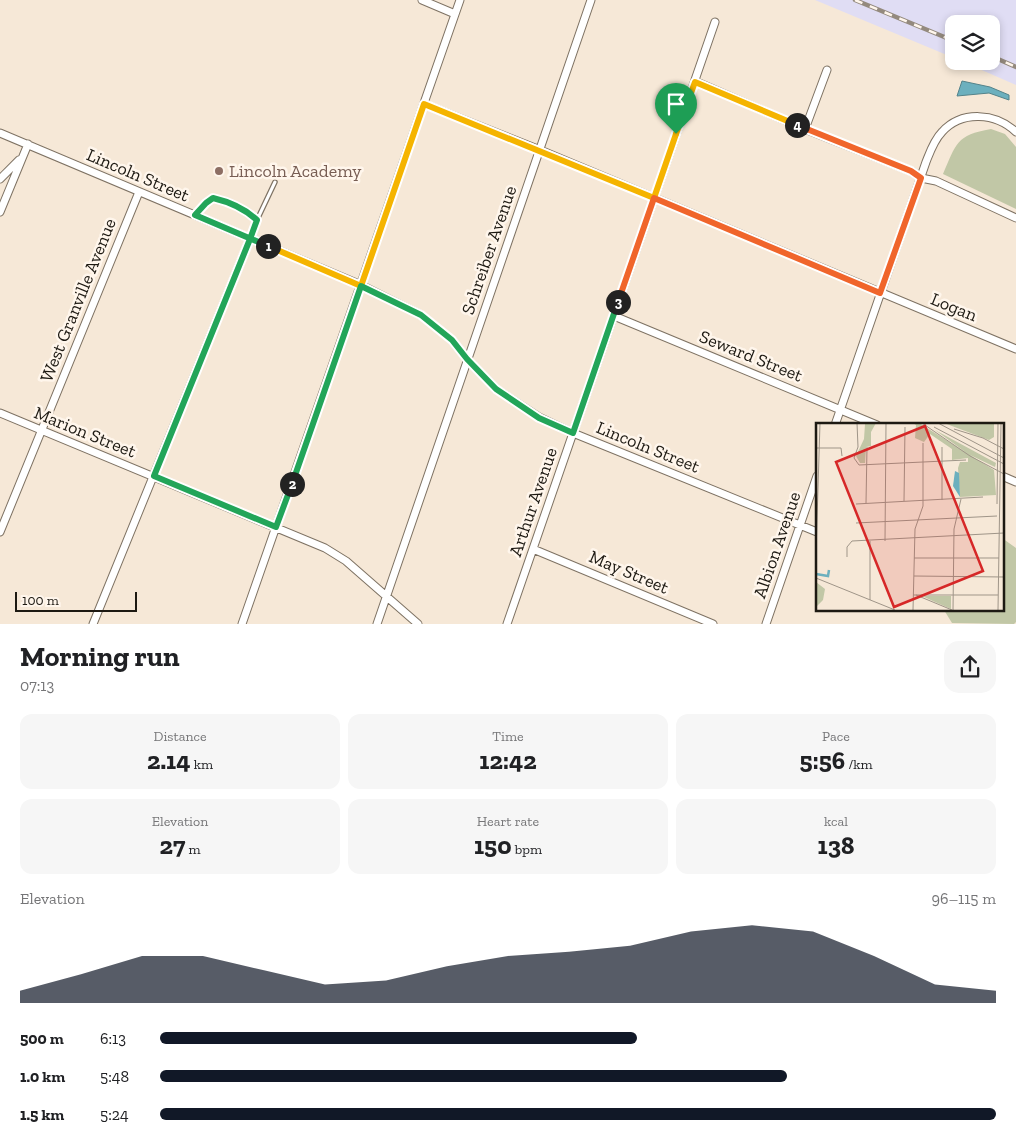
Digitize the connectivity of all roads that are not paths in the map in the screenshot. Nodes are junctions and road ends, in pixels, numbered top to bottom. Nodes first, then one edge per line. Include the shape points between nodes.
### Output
1 (422, 0) edge
2 (460, 0) edge
3 (592, 0) edge
4 (455, 14) junction
5 (716, 22) dead end
6 (827, 70) dead end
7 (695, 82) junction
8 (424, 104) junction
9 (805, 129) junction
10 (1016, 132) edge
11 (0, 133) edge
12 (28, 144) junction
13 (540, 150) junction
14 (23, 156) junction
15 (921, 178) junction
16 (0, 179) edge
17 (275, 182) dead end
18 (139, 192) junction
19 (654, 198) junction
20 (0, 212) edge
21 (195, 215) junction
22 (1016, 218) edge
23 (257, 220) junction
24 (250, 239) junction
25 (361, 286) junction
26 (880, 293) junction
27 (614, 316) junction
28 (1016, 349) edge
29 (467, 359) junction
30 (840, 410) junction
31 (0, 413) edge
32 (836, 423) edge
33 (872, 423) edge
34 (42, 430) junction
35 (573, 433) junction
36 (154, 476) junction
37 (1004, 477) edge
38 (816, 479) edge
39 (1016, 482) edge
40 (800, 525) junction
41 (276, 527) junction
42 (0, 532) edge
43 (816, 532) edge
44 (533, 548) junction
45 (386, 596) junction
46 (93, 624) edge
47 (242, 624) edge
48 (376, 624) edge
49 (418, 624) edge
50 (507, 624) edge
51 (713, 624) edge
52 (766, 624) edge

1 - 4 street
2 - 4 street
3 - 13 street, Schreiber Avenue
4 - 8 street
5 - 7 street, Arthur Avenue
6 - 9 street
7 - 9 street
7 - 19 street, Arthur Avenue
8 - 13 street, Logan
8 - 25 street
9 - 15 street via 911,171
10 - 15 street via 1008,124 993,118 973,116 949,125 937,138
11 - 12 street, Lincoln Street
12 - 14 street
12 - 18 street, Lincoln Street
13 - 19 street, Logan
13 - 29 street, Schreiber Avenue
14 - 16 street
14 - 20 street
15 - 22 street via 936,181
15 - 26 street
17 - 23 lane
18 - 21 street, Lincoln Street
18 - 34 street, West Granville Avenue
19 - 26 street, Logan
19 - 27 street, Arthur Avenue
21 - 23 lane via 213,198 228,201
21 - 24 street, Lincoln Street
23 - 24 lane
24 - 25 street, Lincoln Street
24 - 36 street
25 - 29 street, Lincoln Street via 421,315 452,340
25 - 41 street
26 - 28 street, Logan
26 - 30 street
27 - 30 street, Seward Street
27 - 35 street, Arthur Avenue
29 - 35 street, Lincoln Street via 496,389 539,418
29 - 45 street, Schreiber Avenue
30 - 32 street
30 - 33 street, Seward Street
31 - 34 street, Marion Street
34 - 36 street, Marion Street
34 - 42 street, West Granville Avenue
35 - 40 street, Lincoln Street
35 - 44 street, Arthur Avenue
36 - 41 street, Marion Street
36 - 46 street
37 - 39 street
38 - 40 street, Albion Avenue
40 - 43 street, Lincoln Street
40 - 52 street, Albion Avenue
41 - 45 street, Marion Street via 336,554
41 - 47 street
44 - 50 street, Arthur Avenue
44 - 51 street, May Street
45 - 48 street, Schreiber Avenue
45 - 49 street, Marion Street

